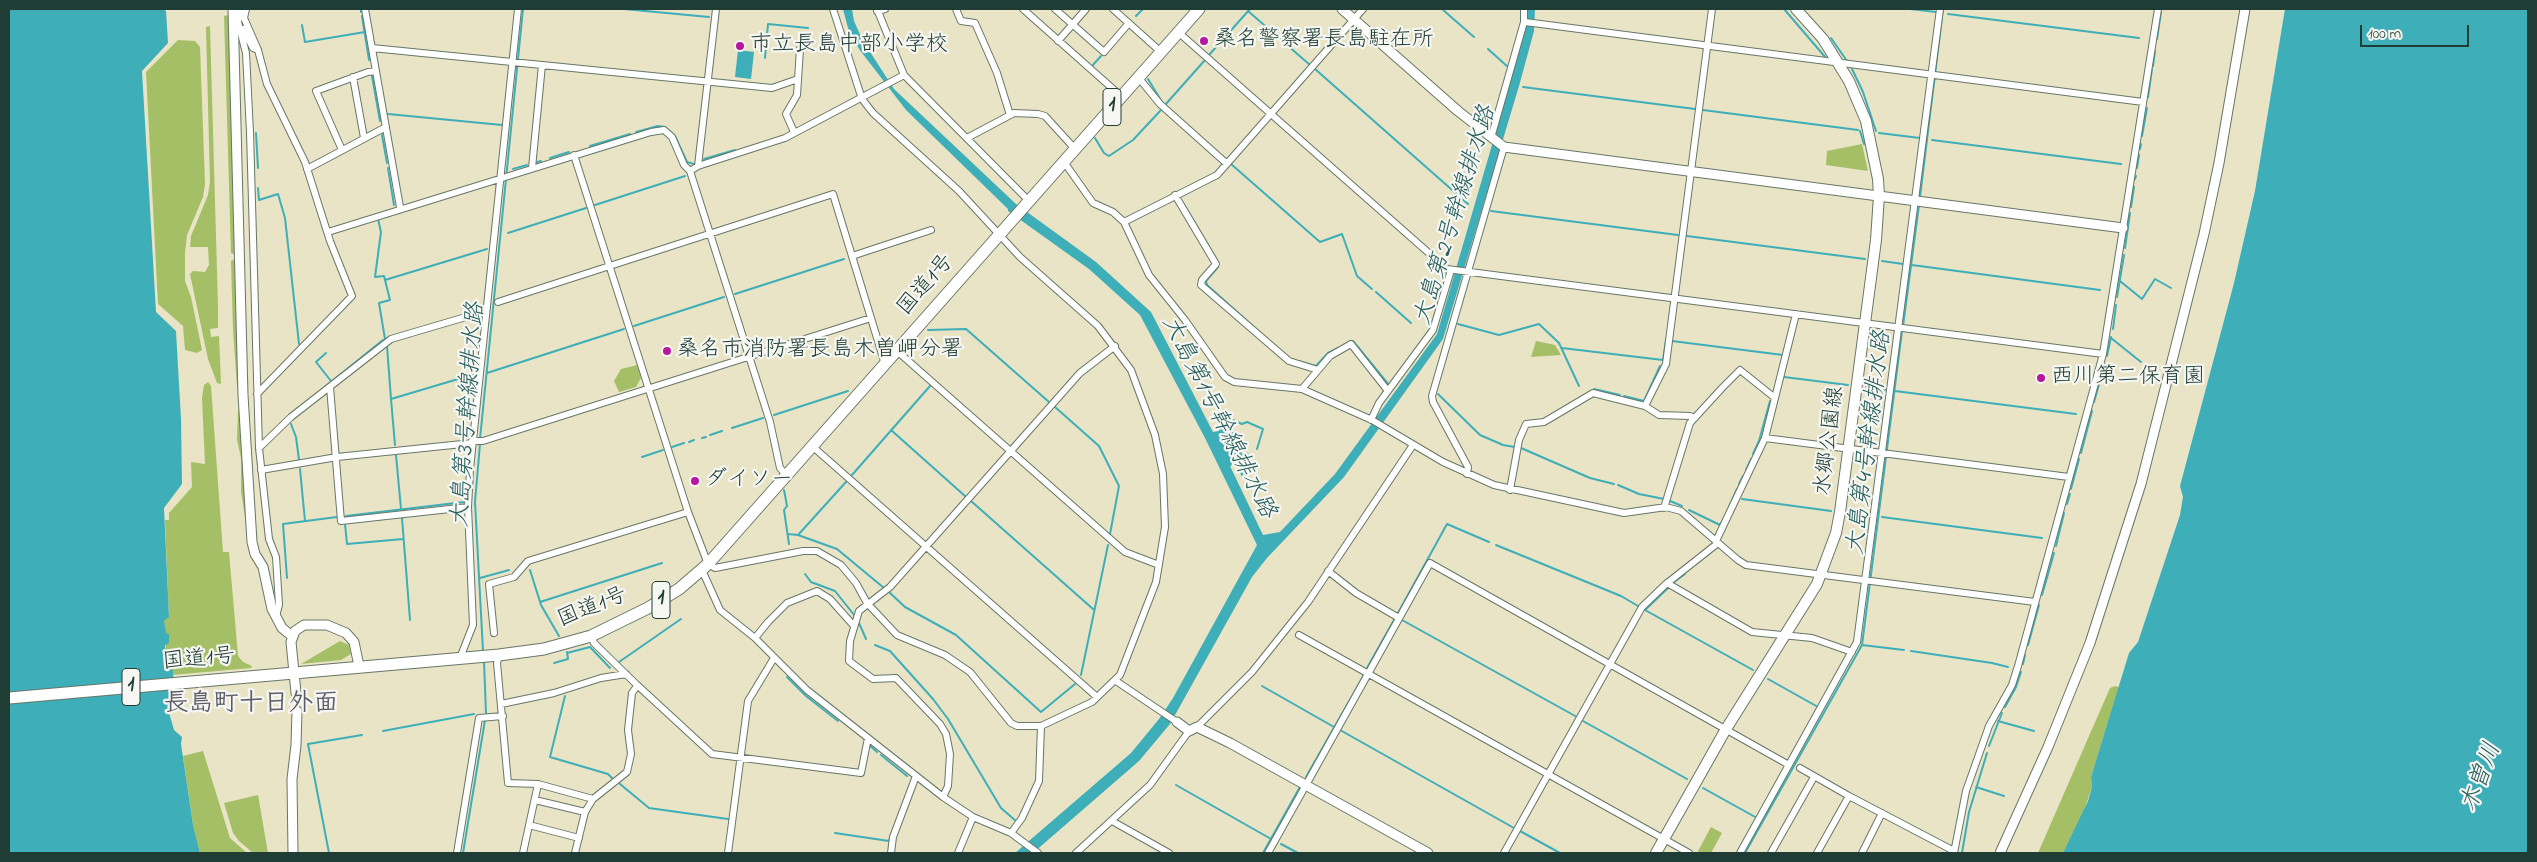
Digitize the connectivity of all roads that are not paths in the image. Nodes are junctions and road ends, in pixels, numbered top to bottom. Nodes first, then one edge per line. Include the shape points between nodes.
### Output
1 (233, 9) edge
2 (240, 9) edge
3 (246, 9) edge
4 (365, 9) edge
5 (518, 9) edge
6 (716, 9) edge
7 (832, 9) edge
8 (885, 9) edge
9 (956, 9) edge
10 (1023, 9) edge
11 (1055, 9) edge
12 (1086, 9) edge
13 (1113, 9) edge
14 (1199, 9) edge
15 (1342, 9) edge
16 (1363, 9) edge
17 (1524, 9) edge
18 (1712, 9) edge
19 (1796, 9) edge
20 (1940, 9) edge
21 (2158, 9) edge
22 (2245, 9) edge
23 (877, 10) edge
24 (1354, 19) junction
25 (236, 21) junction
26 (1524, 22) dead end
27 (1129, 23) junction
28 (1072, 25) junction
29 (1178, 32) junction
30 (1058, 41) junction
31 (1707, 46) junction
32 (372, 48) junction
33 (800, 49) dead end
34 (258, 50) junction
35 (1161, 52) junction
36 (516, 63) junction
37 (1839, 63) junction
38 (542, 65) junction
39 (376, 71) junction
40 (1934, 76) junction
41 (354, 77) junction
42 (901, 77) junction
43 (1138, 77) junction
44 (798, 80) junction
45 (708, 81) junction
46 (1121, 96) junction
47 (862, 99) junction
48 (2143, 102) junction
49 (1270, 114) junction
50 (1010, 115) junction
51 (386, 127) junction
52 (794, 132) junction
53 (364, 138) junction
54 (967, 138) junction
55 (1491, 138) junction
56 (1504, 147) junction
57 (1075, 149) junction
58 (342, 150) junction
59 (574, 156) junction
60 (1064, 162) junction
61 (1226, 163) junction
62 (698, 166) junction
63 (532, 168) junction
64 (307, 169) junction
65 (690, 171) junction
66 (1691, 172) junction
67 (501, 177) junction
68 (1175, 195) junction
69 (1879, 196) junction
70 (1919, 201) junction
71 (1026, 202) junction
72 (400, 207) junction
73 (1124, 222) junction
74 (2124, 228) junction
75 (931, 230) dead end
76 (328, 232) junction
77 (709, 234) junction
78 (998, 235) junction
79 (852, 256) junction
80 (609, 268) junction
81 (1452, 270) junction
82 (1467, 272) junction
83 (1675, 299) junction
84 (498, 302) dead end
85 (486, 310) junction
86 (1796, 314) junction
87 (871, 318) junction
88 (1865, 323) junction
89 (1901, 328) junction
90 (1115, 346) junction
91 (897, 351) junction
92 (2103, 354) junction
93 (750, 357) junction
94 (885, 364) junction
95 (1318, 370) junction
96 (330, 387) junction
97 (648, 387) junction
98 (1302, 389) junction
99 (1388, 391) junction
100 (257, 394) junction
101 (1775, 398) junction
102 (1646, 406) junction
103 (1694, 418) junction
104 (1372, 420) junction
105 (1764, 438) junction
106 (476, 441) junction
107 (1413, 445) junction
108 (812, 446) junction
109 (259, 448) junction
110 (1849, 449) junction
111 (1010, 452) junction
112 (1885, 453) junction
113 (337, 457) junction
114 (261, 470) junction
115 (1467, 474) junction
116 (786, 475) junction
117 (2070, 478) junction
118 (1510, 490) junction
119 (468, 507) junction
120 (1664, 508) junction
121 (688, 512) junction
122 (1717, 542) junction
123 (926, 547) junction
124 (1159, 566) junction
125 (705, 567) junction
126 (1328, 571) junction
127 (1821, 575) junction
128 (1866, 580) junction
129 (1667, 583) junction
130 (2035, 602) junction
131 (867, 603) junction
132 (276, 616) junction
133 (1399, 618) junction
134 (854, 626) junction
135 (494, 633) dead end
136 (1299, 635) dead end
137 (1785, 635) junction
138 (292, 636) junction
139 (591, 636) junction
140 (755, 638) junction
141 (1852, 652) junction
142 (497, 655) junction
143 (464, 658) junction
144 (774, 658) junction
145 (1611, 663) junction
146 (359, 666) junction
147 (293, 672) junction
148 (626, 674) junction
149 (1368, 674) junction
150 (1116, 681) junction
151 (638, 686) junction
152 (296, 693) tunnel mouth
153 (1097, 697) junction
154 (9, 698) edge
155 (501, 704) junction
156 (297, 711) tunnel mouth
157 (503, 716) junction
158 (1177, 722) joint
159 (1041, 726) junction
160 (1193, 729) junction
161 (1726, 729) junction
162 (868, 738) junction
163 (740, 759) junction
164 (1789, 764) junction
165 (1800, 768) dead end
166 (1548, 774) junction
167 (916, 776) junction
168 (1814, 777) junction
169 (538, 784) junction
170 (1306, 785) junction
171 (1849, 796) junction
172 (943, 797) junction
173 (593, 799) junction
174 (535, 800) junction
175 (585, 812) junction
176 (1882, 813) junction
177 (974, 817) junction
178 (1112, 821) junction
179 (529, 825) junction
180 (1011, 833) junction
181 (579, 838) junction
182 (1664, 839) junction
183 (1954, 852) edge
184 (293, 853) edge
185 (457, 853) edge
186 (523, 853) edge
187 (575, 853) edge
188 (728, 853) edge
189 (891, 853) edge
190 (958, 853) edge
191 (1038, 853) edge
192 (1076, 853) edge
193 (1169, 853) edge
194 (1268, 853) edge
195 (1428, 853) edge
196 (1504, 853) edge
197 (1656, 853) edge
198 (1689, 853) edge
199 (1740, 853) edge
200 (1771, 853) edge
201 (1817, 853) edge
202 (1862, 853) edge
203 (2000, 853) edge

1 - 25 street
2 - 25 street
3 - 34 street via 244,18
4 - 32 street
5 - 36 street
6 - 45 street
7 - 47 street
8 - 23 street
9 - 50 street via 961,22 975,23 997,73
10 - 30 street
11 - 28 street
12 - 28 street
13 - 27 street
14 - 29 highway, 国道1号 / 1
15 - 24 street
16 - 24 street
17 - 55 street via 1524,22
18 - 31 street
19 - 37 main road, 水郷公園線
20 - 40 street
21 - 48 street
22 - 203 street via 2204,234 2141,484 2084,659
23 - 42 street
24 - 49 street
24 - 55 street
25 - 34 street via 252,48
25 - 100 street via 246,53
25 - 132 street via 243,395 248,487 254,550 263,567 266,589
26 - 31 street
27 - 28 street via 1104,52
27 - 35 street
28 - 30 street
29 - 35 highway, 国道1号 / 1
29 - 49 street
30 - 46 street
31 - 37 street
31 - 66 street
32 - 36 street
32 - 39 street
33 - 44 street
34 - 64 street via 271,95
35 - 43 highway, 国道1号 / 1
36 - 38 street
36 - 67 street
37 - 40 street
37 - 69 main road, 水郷公園線 via 1866,121
38 - 45 street
38 - 63 street
39 - 41 street
39 - 51 street
40 - 48 street
40 - 70 street
41 - 53 street
41 - 58 street via 316,92
42 - 47 street
42 - 54 street
43 - 46 highway, 国道1号 / 1
43 - 61 street via 1160,104
44 - 45 street via 772,88
44 - 52 street via 797,95 786,114
45 - 62 street
46 - 57 highway, 国道1号 / 1
47 - 52 street
47 - 78 street via 887,127 970,203
48 - 74 street
49 - 61 street
49 - 81 street
50 - 54 street
50 - 57 street via 1045,116
51 - 53 street
51 - 72 street
52 - 62 street via 786,138
53 - 58 street
54 - 71 street
55 - 56 street
56 - 66 street
56 - 82 street
57 - 60 highway, 国道1号 / 1
58 - 64 street
59 - 63 street
59 - 65 street via 660,130 672,137
59 - 80 street
60 - 71 highway, 国道1号 / 1
60 - 73 street via 1093,203 1113,212
61 - 68 street via 1217,175
62 - 65 street
63 - 67 street
64 - 76 street
65 - 77 street
66 - 69 street
66 - 83 street
67 - 72 street
67 - 85 street
68 - 73 street
68 - 95 street via 1216,264 1202,280 1202,285 1289,361
69 - 70 street
69 - 88 main road, 水郷公園線
70 - 74 street
70 - 89 street
71 - 78 highway, 国道1号 / 1
72 - 76 street
73 - 98 street via 1149,275 1186,320 1225,377 1238,383
74 - 92 street
75 - 79 street
76 - 100 street via 352,296
77 - 79 street via 833,194
77 - 80 street
77 - 93 street
78 - 90 street via 1098,326
78 - 91 highway, 国道1号 / 1
79 - 87 street
80 - 84 street
80 - 97 street
81 - 82 street
81 - 99 street via 1433,330
82 - 83 street
82 - 115 street via 1432,400 1468,467
83 - 86 street
83 - 102 street via 1666,364
85 - 96 street via 391,339
85 - 106 street
86 - 88 street
86 - 101 street
87 - 93 street
87 - 94 street
88 - 89 street
88 - 110 main road, 水郷公園線
89 - 92 street
89 - 112 street
90 - 111 street via 1080,373
90 - 124 street via 1131,370 1155,435 1163,474 1165,527
91 - 94 highway, 国道1号 / 1
91 - 111 street
92 - 117 street
93 - 97 street
93 - 116 street via 780,468
94 - 108 highway, 国道1号 / 1
95 - 98 street
95 - 99 street via 1330,356 1351,344
96 - 109 street via 291,417
96 - 113 street
97 - 106 street
97 - 121 street
98 - 104 street
99 - 104 street
100 - 109 street
101 - 103 street via 1740,370
101 - 105 street
102 - 103 street via 1660,415
102 - 118 street via 1593,393 1544,422 1526,424 1519,440
103 - 120 street
104 - 107 street
105 - 110 street
105 - 122 street
106 - 113 street
106 - 119 street
107 - 115 street
107 - 126 street
108 - 116 highway, 国道1号 / 1
108 - 123 street
109 - 114 street
110 - 112 street
110 - 127 main road, 水郷公園線 via 1839,519
111 - 123 street
111 - 124 street via 1124,552
112 - 117 street
112 - 128 street
113 - 114 street
113 - 119 street via 341,521
114 - 132 street via 269,539 276,557 279,605
115 - 118 street
116 - 125 highway, 国道1号 / 1
117 - 130 street
118 - 120 street via 1624,514
119 - 143 street via 474,618
120 - 122 street via 1681,511
121 - 125 street
121 - 135 street via 528,561 514,577 489,584
122 - 127 street via 1746,565
122 - 129 street
123 - 131 street via 890,587
123 - 153 street
124 - 150 street via 1136,638
125 - 131 street via 817,551 841,565
125 - 139 highway, 国道1号 / 1 via 679,589 648,608
125 - 140 street via 720,610
126 - 133 street via 1356,593
126 - 160 street via 1308,602 1252,672
127 - 128 street
127 - 137 main road, 水郷公園線
128 - 130 street
128 - 141 street via 1858,642
129 - 137 street via 1752,632
129 - 145 street via 1642,607
130 - 183 street via 2012,685 1989,726 1966,791
131 - 134 street via 859,611
131 - 159 street via 897,635 963,666 1011,723
132 - 138 street via 282,628
133 - 145 street via 1430,562
133 - 149 street
134 - 140 street via 830,599 817,591 787,603
134 - 172 street via 848,650 849,661 873,679 896,678 933,714 946,734 950,754 948,786
136 - 149 street
137 - 141 street via 1812,638
137 - 161 main road, 水郷公園線
138 - 146 street via 299,628 310,624 340,630 354,642
138 - 147 street
139 - 142 highway, 国道1号 / 1 via 544,649
139 - 148 street via 594,643
140 - 144 street
141 - 164 street
142 - 143 highway, 国道1号 / 1
142 - 155 street
143 - 146 highway, 国道1号 / 1
144 - 162 street via 807,690
144 - 163 street via 748,701
145 - 161 street
145 - 166 street
146 - 147 highway, 国道1号 / 1
147 - 152 street
147 - 154 highway, 国道1号 / 1
148 - 151 street
148 - 155 street
149 - 166 street
149 - 170 street
150 - 153 street
150 - 158 street
151 - 163 street via 707,751 716,756
151 - 173 street via 632,693 628,730 632,754 627,772
153 - 159 street
155 - 157 street
156 - 184 street via 292,787
157 - 169 street via 508,783
157 - 185 street via 479,718
158 - 160 street
159 - 180 street via 1039,781 1022,818
160 - 170 street via 1230,742
160 - 178 street via 1150,785
161 - 164 street
161 - 182 main road, 水郷公園線
162 - 163 street via 861,773
162 - 167 street
163 - 188 street
164 - 199 street
165 - 168 street
166 - 182 street
166 - 196 street
167 - 172 street
167 - 189 street via 893,837
168 - 171 street
168 - 200 street
169 - 173 street
169 - 174 street
170 - 194 street
170 - 195 street
171 - 176 street
171 - 201 street
172 - 177 street
173 - 175 street
174 - 175 street
174 - 179 street
175 - 181 street
176 - 183 street
176 - 202 street
177 - 180 street
177 - 190 street
178 - 192 street
178 - 193 street
179 - 181 street
179 - 186 street
180 - 191 street
181 - 187 street
182 - 197 main road, 水郷公園線
182 - 198 street

